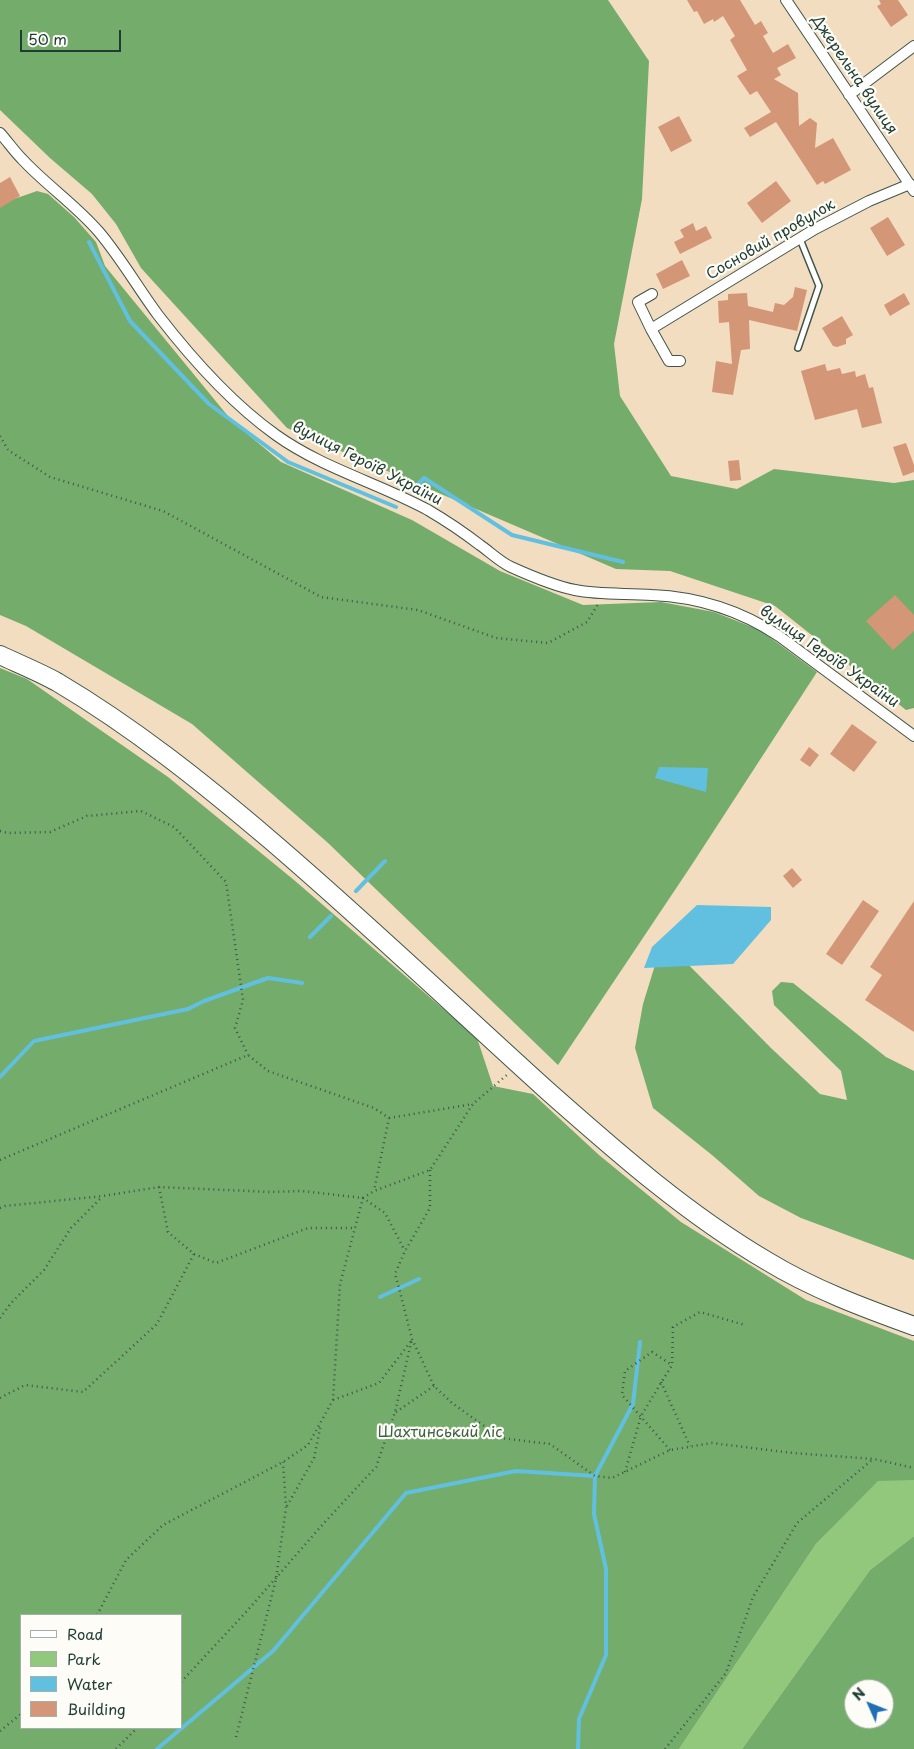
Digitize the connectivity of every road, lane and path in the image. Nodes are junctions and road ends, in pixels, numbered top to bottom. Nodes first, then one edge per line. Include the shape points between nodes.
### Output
1 (786, 0) edge
2 (914, 46) edge
3 (850, 95) junction
4 (0, 133) edge
5 (912, 188) edge
6 (800, 239) junction
7 (652, 294) dead end
8 (651, 329) junction
9 (798, 348) dead end
10 (680, 361) dead end
11 (0, 436) edge
12 (604, 594) junction
13 (0, 655) edge
14 (914, 736) edge
15 (0, 831) edge
16 (248, 1055) junction
17 (518, 1064) junction
18 (473, 1104) junction
19 (389, 1118) junction
20 (0, 1160) edge
21 (430, 1170) junction
22 (159, 1187) junction
23 (374, 1191) junction
24 (103, 1196) junction
25 (363, 1198) junction
26 (0, 1208) edge
27 (356, 1228) junction
28 (405, 1251) junction
29 (194, 1254) junction
30 (0, 1318) edge
31 (745, 1325) dead end
32 (914, 1326) edge
33 (412, 1339) junction
34 (672, 1365) junction
35 (661, 1382) junction
36 (434, 1386) junction
37 (0, 1398) edge
38 (333, 1400) junction
39 (395, 1412) junction
40 (641, 1416) junction
41 (322, 1420) junction
42 (690, 1446) junction
43 (670, 1450) junction
44 (874, 1459) junction
45 (283, 1462) junction
46 (914, 1468) edge
47 (625, 1472) junction
48 (286, 1507) junction
49 (276, 1579) junction
50 (98, 1614) edge
51 (182, 1681) edge
52 (20, 1715) edge
53 (136, 1729) edge
54 (0, 1731) edge
55 (236, 1737) dead end
56 (116, 1749) edge
57 (665, 1749) edge

1 - 3 street, Джерельна вулиця
2 - 3 street
3 - 5 street, Джерельна вулиця
4 - 12 street, вулиця Героїв України via 22,159 98,232 158,314 217,384 276,435 308,455 430,511 508,566 573,589
5 - 6 street, Сосновий провулок via 869,201
6 - 8 street, Сосновий провулок
6 - 9 lane via 819,286
7 - 8 street via 638,302
8 - 10 street via 669,361
11 - 12 path via 8,450 50,477 163,510 321,597 418,610 496,638 548,643 588,622
12 - 14 street, вулиця Героїв України via 689,598 738,613 778,636
13 - 17 highway via 54,681 192,774 329,890
15 - 16 path via 50,832 87,816 141,811 174,827 226,882 243,1000 235,1028
16 - 19 path via 268,1071 374,1108
16 - 20 path
17 - 18 path
17 - 32 highway via 626,1160 692,1213 738,1244 833,1294
18 - 19 path
18 - 21 path
19 - 23 path
21 - 23 path
21 - 28 path via 430,1208
22 - 24 path
22 - 25 path via 302,1191
22 - 29 path via 168,1232
23 - 25 path
24 - 26 path
24 - 30 path via 71,1228 44,1270
25 - 27 path
25 - 28 path via 385,1213
27 - 29 path via 308,1228 216,1263
27 - 38 path via 340,1284
28 - 33 path via 395,1274
29 - 37 path via 157,1324 83,1392 26,1385
31 - 34 path via 700,1312 673,1327
33 - 36 path
33 - 38 path via 379,1383
33 - 39 path
34 - 35 path
34 - 40 path via 652,1352 625,1371 622,1395
35 - 40 path
35 - 42 path
36 - 39 path
36 - 47 path via 501,1438 550,1444 595,1476 612,1478
38 - 41 path
39 - 49 path via 376,1467
40 - 43 path
40 - 47 path
41 - 45 path via 308,1445
41 - 48 path via 314,1458
42 - 43 path
42 - 44 path via 712,1444
43 - 47 path
44 - 46 path
44 - 57 path via 796,1523 752,1597 726,1673
45 - 48 path
45 - 50 path via 163,1525 126,1560
48 - 49 path
49 - 51 path
49 - 55 path
52 - 54 path
53 - 56 path

